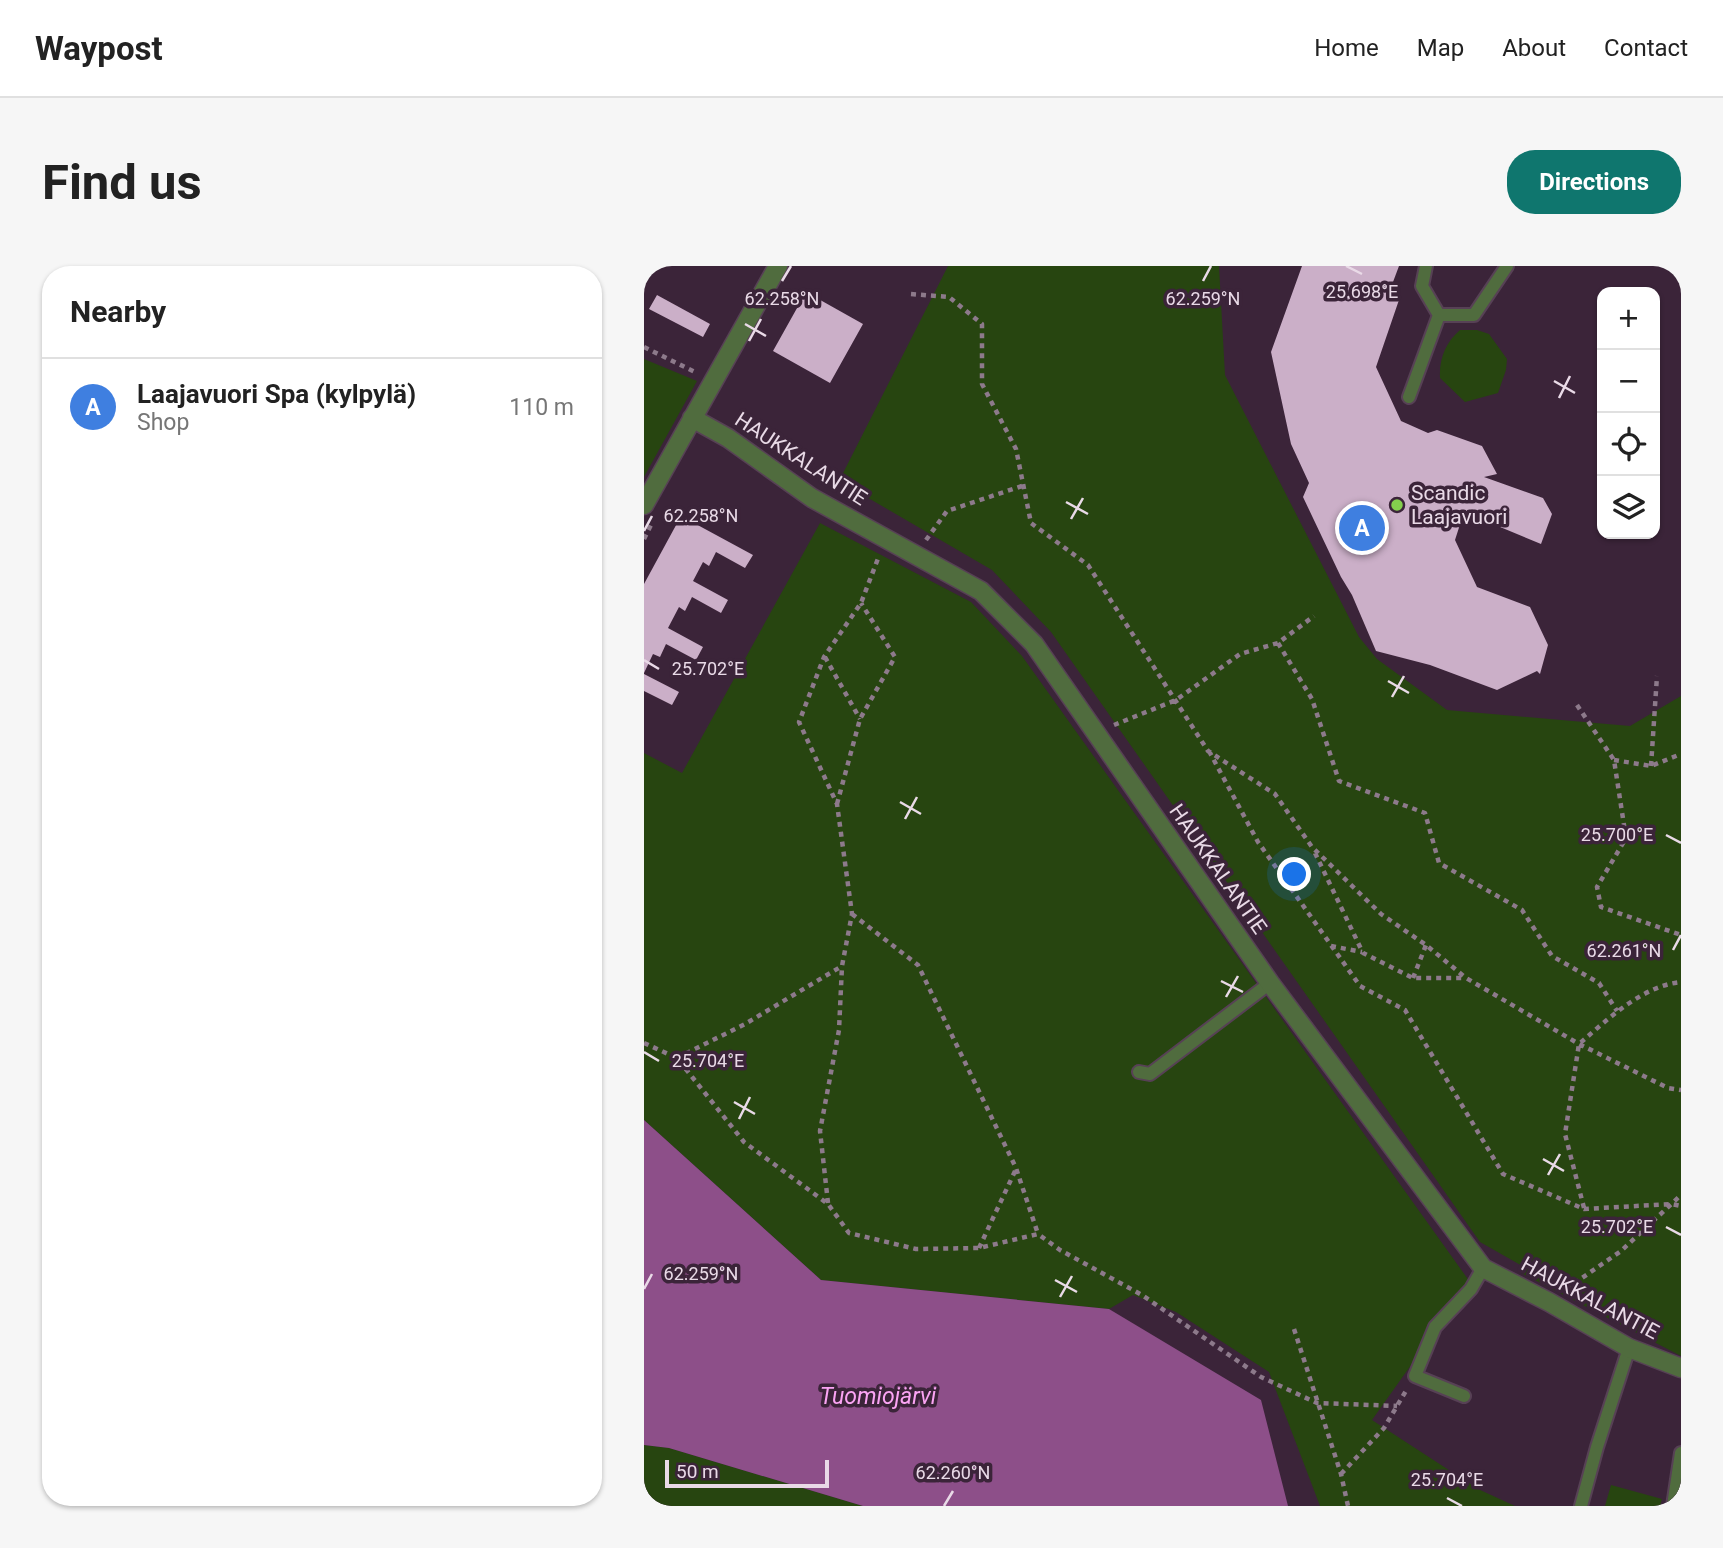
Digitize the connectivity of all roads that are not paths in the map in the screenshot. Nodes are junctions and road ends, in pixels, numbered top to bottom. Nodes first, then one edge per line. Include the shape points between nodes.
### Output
1 (778, 266) edge
2 (1426, 266) edge
3 (1507, 266) edge
4 (1439, 315) junction
5 (1409, 397) dead end
6 (692, 418) junction
7 (644, 505) edge
8 (1270, 984) junction
9 (1139, 1072) dead end
10 (1483, 1268) junction
11 (1629, 1348) junction
12 (1681, 1368) edge
13 (1464, 1396) dead end
14 (1681, 1453) edge
15 (1581, 1506) edge
16 (1673, 1506) edge

1 - 6 street
2 - 4 lane via 1422,286
3 - 4 lane via 1474,315
4 - 5 lane
6 - 7 street
6 - 8 street, HAUKKALANTIE via 812,498 981,591 1034,644
8 - 9 lane via 1150,1074
8 - 10 street, HAUKKALANTIE
10 - 11 street, HAUKKALANTIE
10 - 13 lane via 1471,1289 1435,1327 1415,1376
11 - 12 street, HAUKKALANTIE
11 - 15 lane
14 - 16 lane

